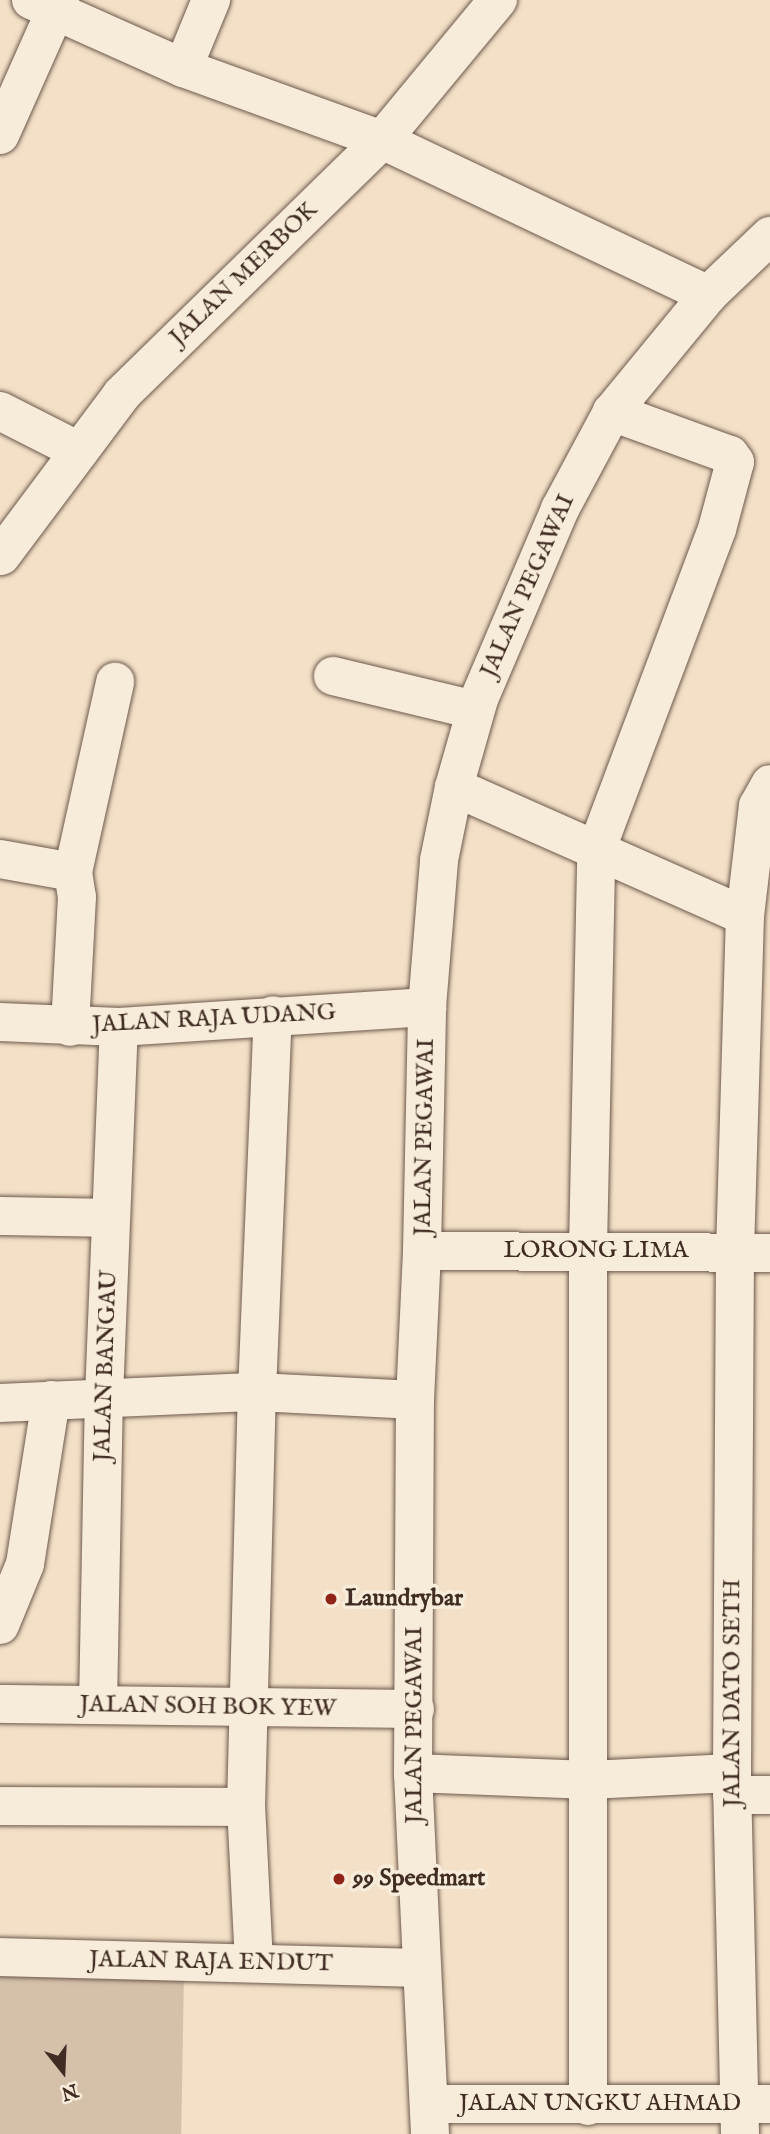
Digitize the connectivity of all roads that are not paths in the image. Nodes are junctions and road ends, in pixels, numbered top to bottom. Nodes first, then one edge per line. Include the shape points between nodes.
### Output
1 (211, 0) edge
2 (498, 0) edge
3 (49, 4) edge
4 (183, 68) junction
5 (0, 135) edge
6 (382, 140) junction
7 (770, 236) edge
8 (708, 295) junction
9 (0, 411) edge
10 (612, 412) junction
11 (79, 451) junction
12 (1, 556) edge
13 (333, 676) dead end
14 (115, 682) dead end
15 (475, 710) junction
16 (770, 784) edge
17 (454, 787) junction
18 (596, 851) junction
19 (0, 859) edge
20 (760, 867) edge
21 (73, 872) junction
22 (745, 916) junction
23 (427, 1007) junction
24 (273, 1015) junction
25 (0, 1022) edge
26 (70, 1027) junction
27 (119, 1027) junction
28 (0, 1216) edge
29 (111, 1218) junction
30 (588, 1249) junction
31 (422, 1251) junction
32 (752, 1252) edge
33 (257, 1392) junction
34 (104, 1397) junction
35 (51, 1400) junction
36 (415, 1400) junction
37 (0, 1403) edge
38 (0, 1625) edge
39 (0, 1704) edge
40 (98, 1705) junction
41 (248, 1708) junction
42 (415, 1709) junction
43 (413, 1773) junction
44 (589, 1780) junction
45 (732, 1784) junction
46 (770, 1794) edge
47 (0, 1806) edge
48 (246, 1807) junction
49 (0, 1957) edge
50 (254, 1963) junction
51 (421, 1968) junction
52 (588, 2106) junction
53 (750, 2114) edge
54 (430, 2119) edge

1 - 4 street
2 - 6 street, JALAN MERBOK
3 - 4 street
3 - 5 street
4 - 6 street
6 - 8 street
6 - 11 street, JALAN MERBOK via 122,394
7 - 8 street, JALAN PEGAWAI
8 - 10 street, JALAN PEGAWAI
9 - 11 street
10 - 15 street, JALAN PEGAWAI via 560,509
10 - 18 street via 730,456 735,462 717,529
11 - 12 street, JALAN MERBOK
13 - 15 street
14 - 21 street
15 - 17 street, JALAN PEGAWAI
16 - 20 street, JALAN DATO SETH via 758,806
17 - 18 street
17 - 23 street, JALAN PEGAWAI via 439,860
18 - 22 street
18 - 30 street
19 - 21 street
20 - 22 street, JALAN DATO SETH
21 - 26 street via 77,897
22 - 32 street, JALAN DATO SETH
23 - 24 street, JALAN RAJA UDANG
23 - 31 street, JALAN PEGAWAI
24 - 27 street, JALAN RAJA UDANG
24 - 33 street
25 - 26 street, JALAN RAJA UDANG
26 - 27 street, JALAN RAJA UDANG
27 - 29 street, JALAN BANGAU
28 - 29 street
29 - 34 street, JALAN BANGAU
30 - 31 street, LORONG LIMA
30 - 32 street, LORONG LIMA
30 - 44 street
31 - 36 street, JALAN PEGAWAI
32 - 45 street, JALAN DATO SETH
33 - 34 street
33 - 36 street
33 - 41 street
34 - 35 street
34 - 40 street, JALAN BANGAU
35 - 37 street
35 - 38 street via 25,1564
36 - 42 street, JALAN PEGAWAI
39 - 40 street, JALAN SOH BOK YEW
40 - 41 street, JALAN SOH BOK YEW
41 - 42 street, JALAN SOH BOK YEW
41 - 48 street
42 - 43 street, JALAN PEGAWAI
43 - 44 street
43 - 51 street, JALAN PEGAWAI
44 - 45 street
44 - 52 street
45 - 46 street
45 - 53 street, JALAN DATO SETH
47 - 48 street
48 - 50 street
49 - 50 street, JALAN RAJA ENDUT
50 - 51 street, JALAN RAJA ENDUT
51 - 54 street, JALAN PEGAWAI
52 - 53 street, JALAN UNGKU AHMAD
52 - 54 street, JALAN UNGKU AHMAD

